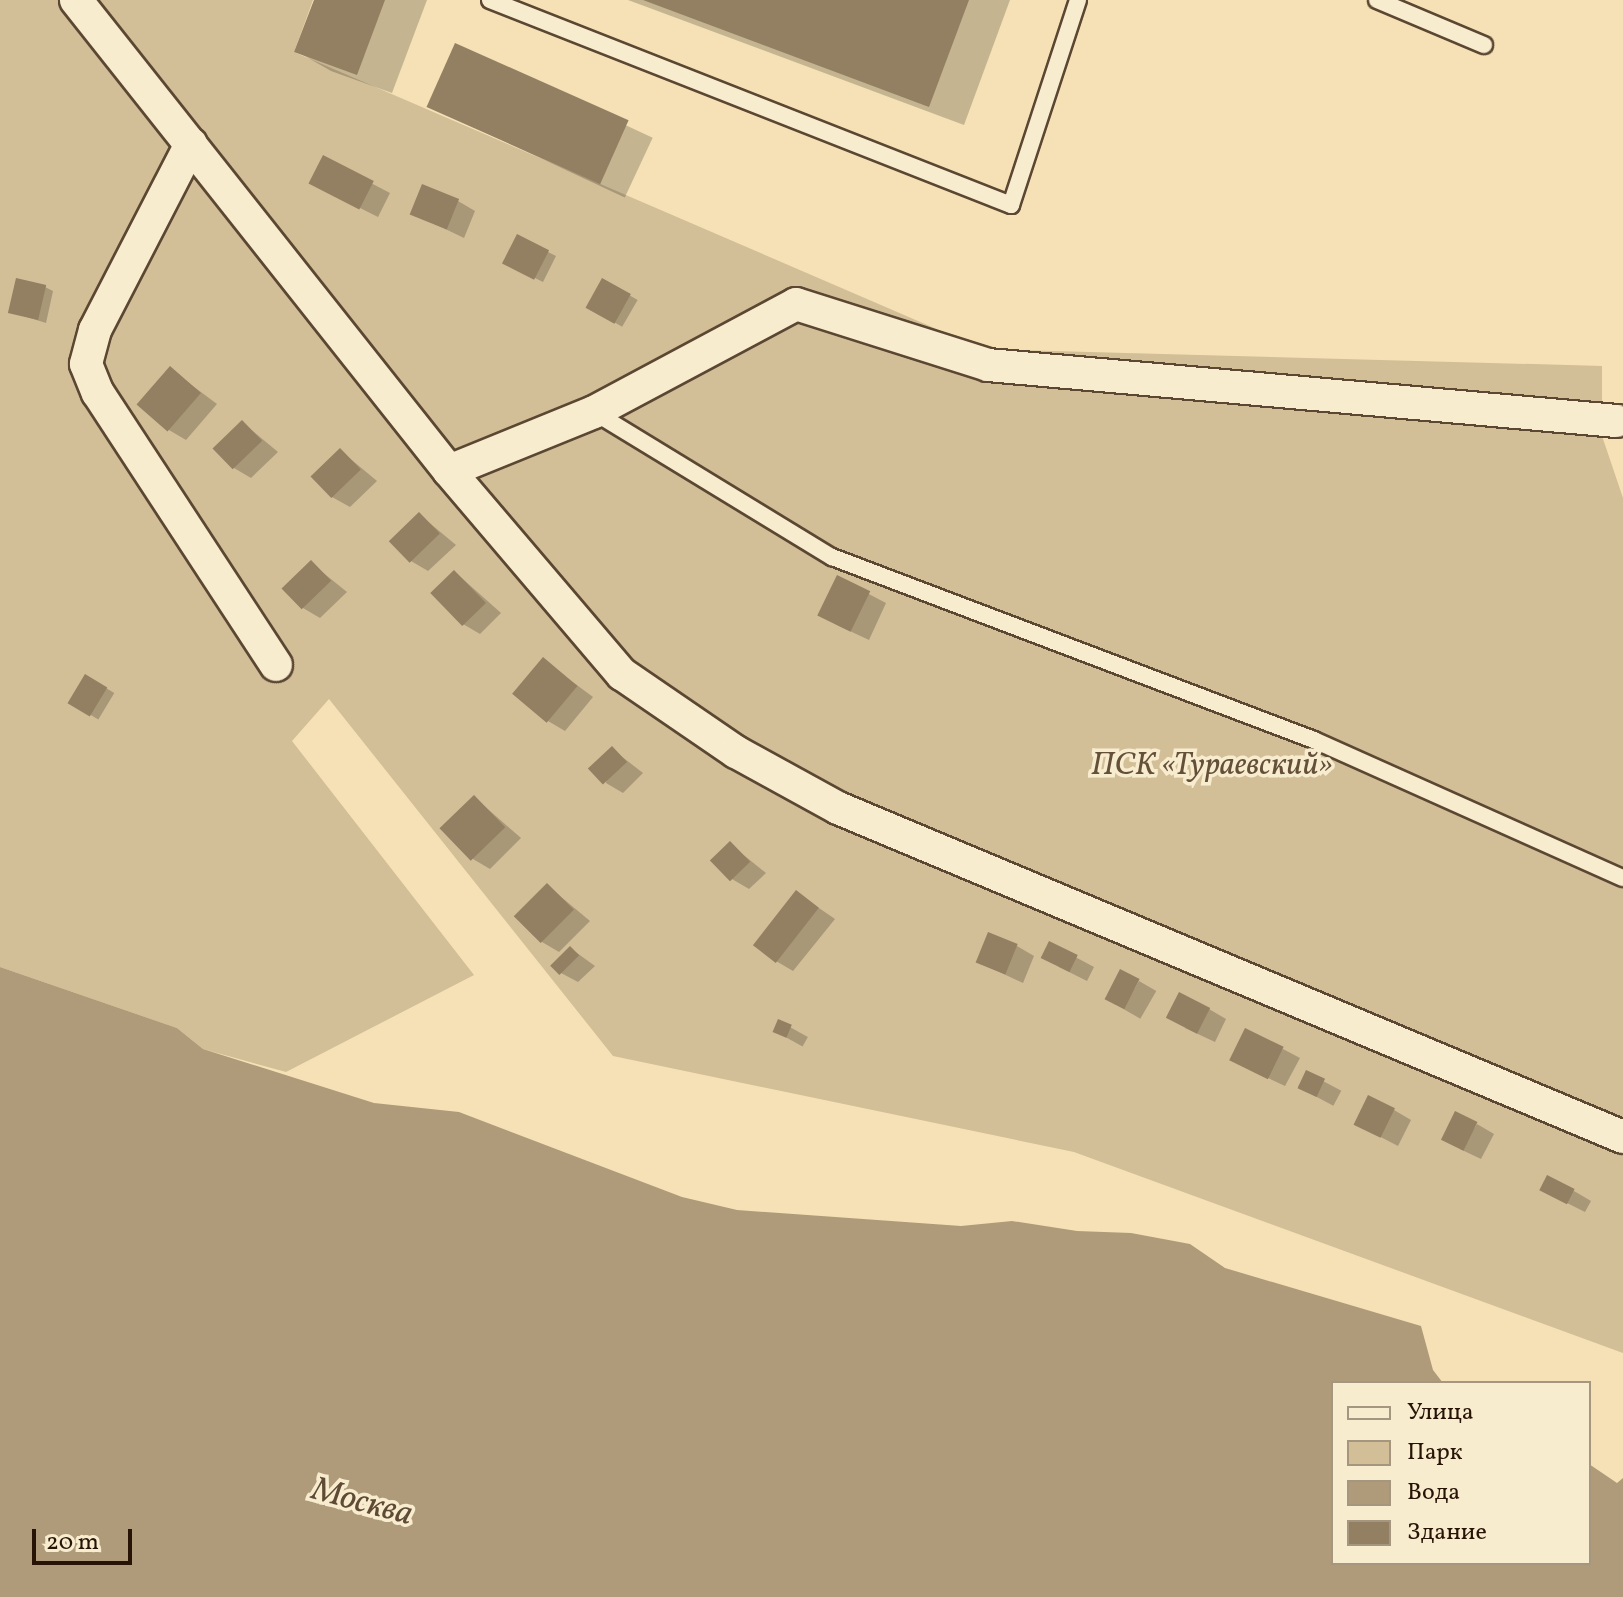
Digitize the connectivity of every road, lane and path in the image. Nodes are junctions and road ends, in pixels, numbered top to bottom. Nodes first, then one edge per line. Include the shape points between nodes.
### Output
1 (76, 0) edge
2 (490, 0) edge
3 (1078, 0) edge
4 (1377, 0) edge
5 (1484, 45) dead end
6 (191, 144) junction
7 (594, 412) junction
8 (1617, 421) dead end
9 (449, 471) junction
10 (276, 665) dead end
11 (1623, 878) edge
12 (1623, 1137) edge

1 - 6 street
2 - 3 lane via 1011,205
4 - 5 lane
6 - 9 street
6 - 10 street via 95,330 86,364 98,393
7 - 8 street via 796,304 988,365
7 - 9 street
7 - 11 lane via 832,557 1314,740
9 - 12 street via 622,674 736,752 838,808

